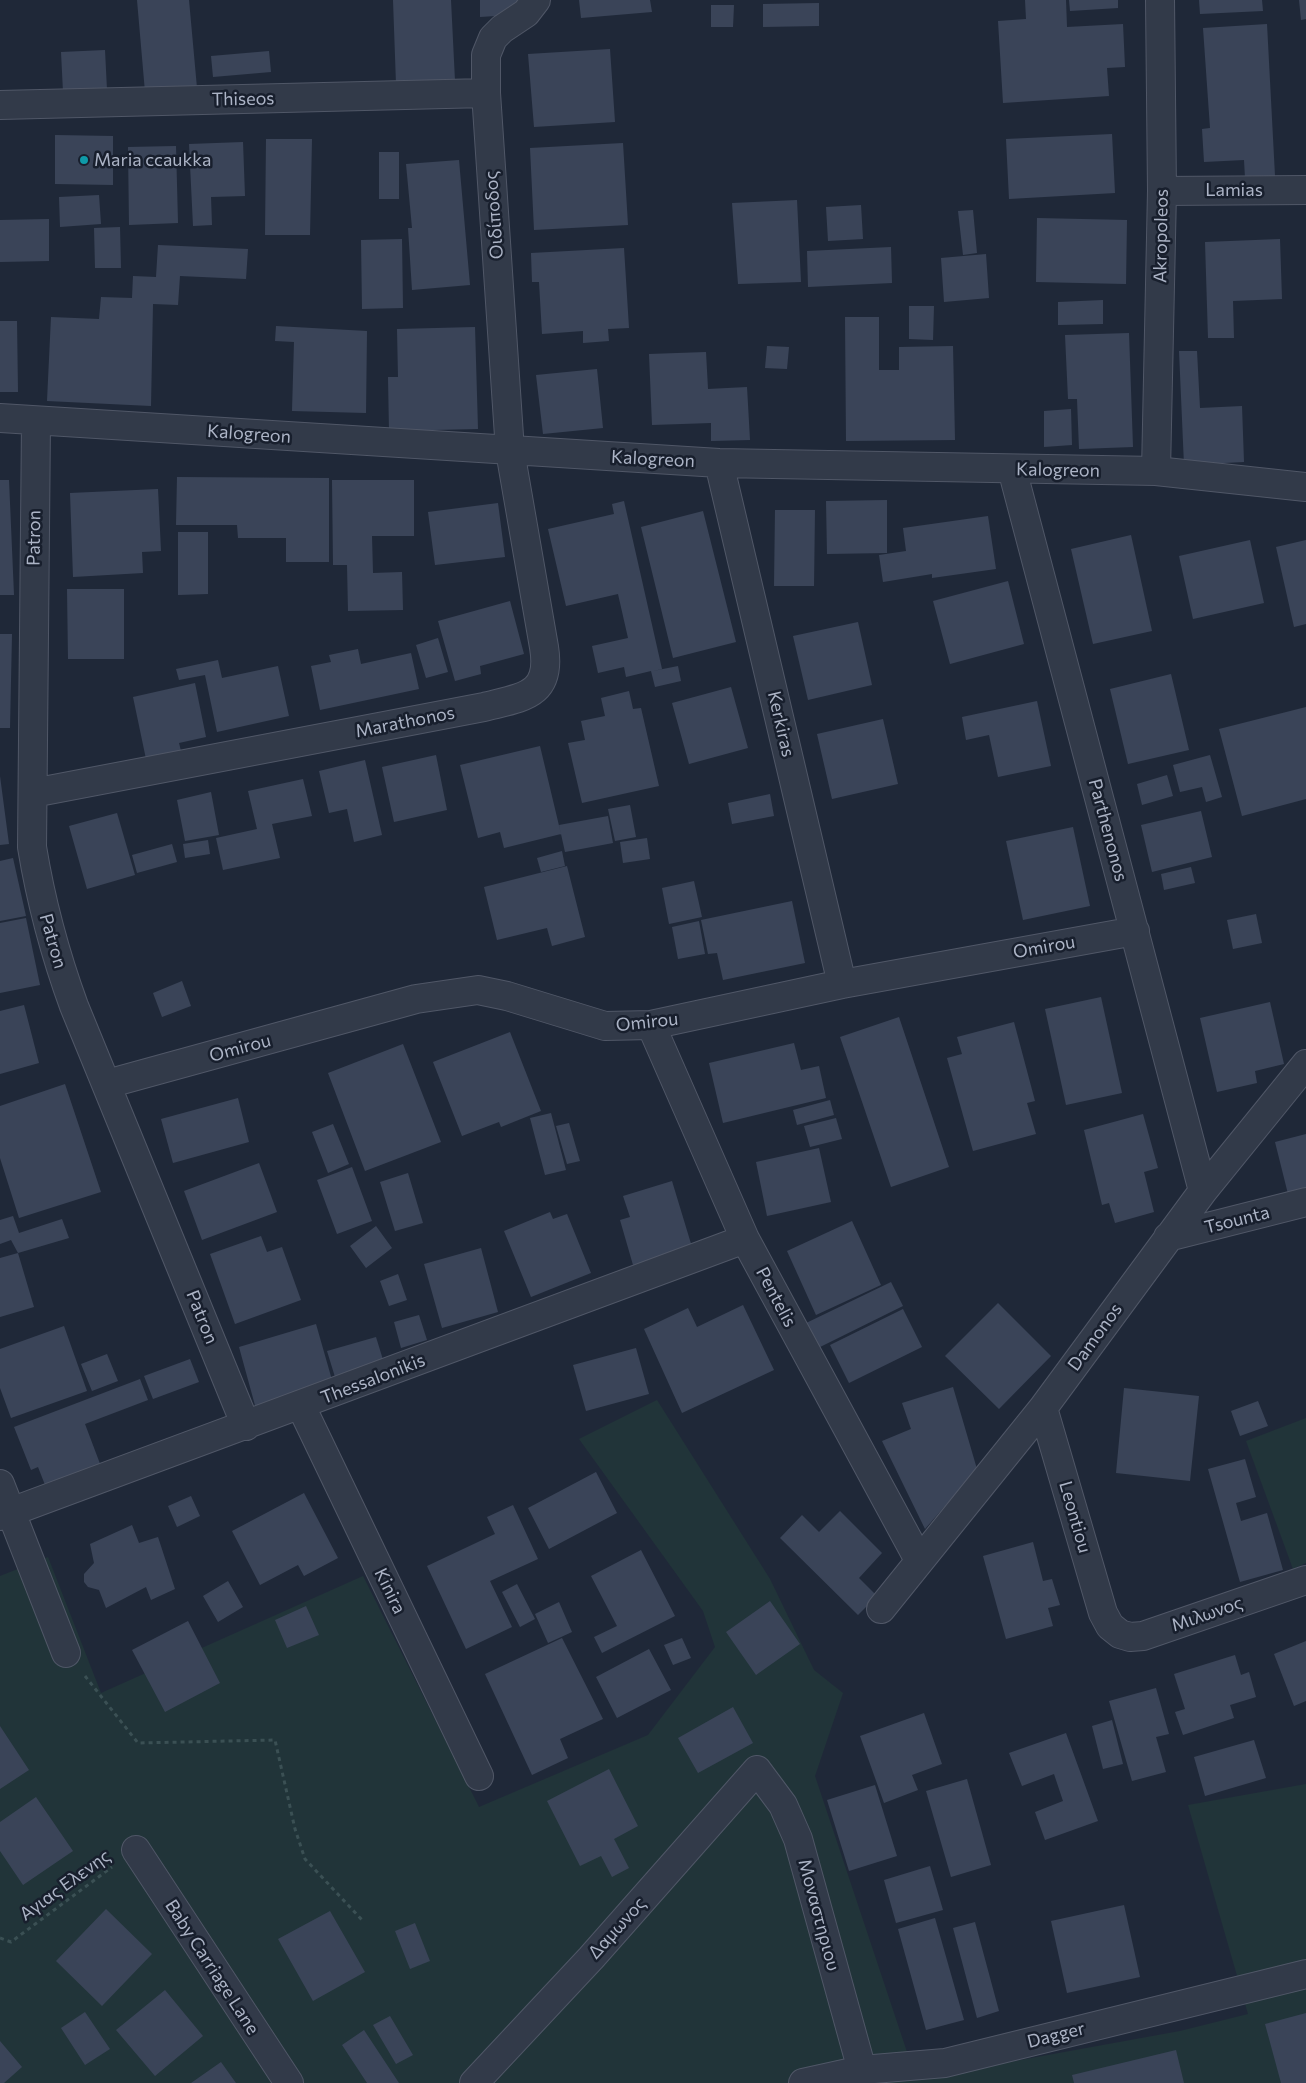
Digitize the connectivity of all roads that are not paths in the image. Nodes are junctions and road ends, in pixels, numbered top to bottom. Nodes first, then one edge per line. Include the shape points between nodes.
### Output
1 (536, 0) edge
2 (1160, 0) edge
3 (486, 93) junction
4 (0, 105) edge
5 (1306, 190) edge
6 (1162, 191) junction
7 (0, 418) edge
8 (36, 421) junction
9 (510, 451) junction
10 (719, 463) junction
11 (1012, 469) junction
12 (1156, 471) junction
13 (1306, 487) edge
14 (33, 793) junction
15 (1135, 931) junction
16 (842, 984) junction
17 (651, 1025) junction
18 (1306, 1064) edge
19 (107, 1084) junction
20 (1203, 1191) junction
21 (1306, 1202) edge
22 (1168, 1237) junction
23 (745, 1239) junction
24 (302, 1406) junction
25 (1043, 1408) junction
26 (246, 1426) junction
27 (0, 1484) edge
28 (6, 1514) edge
29 (919, 1560) junction
30 (1306, 1580) edge
31 (881, 1609) dead end
32 (1110, 1626) joint
33 (66, 1653) road end
34 (757, 1770) joint
35 (479, 1776) dead end
36 (136, 1850) road end
37 (1306, 1974) edge
38 (862, 2070) junction
39 (289, 2083) edge
40 (474, 2083) edge
41 (803, 2083) edge

1 - 3 street, Οιδίποδος via 526,13 493,38 486,55
2 - 6 street, Akropoleos
3 - 4 street, Thiseos
3 - 9 street, Οιδίποδος
5 - 6 street, Lamias
6 - 12 street, Akropoleos
7 - 8 street, Kalogreon
8 - 9 street, Kalogreon
8 - 14 street, Patron
9 - 10 street, Kalogreon
9 - 14 street, Marathonos via 547,664 545,678 533,690 519,698 484,707
10 - 11 street, Kalogreon
10 - 16 street, Kerkiras
11 - 12 street, Kalogreon
11 - 15 street, Parthenonos
12 - 13 street, Kalogreon
14 - 19 street, Patron via 32,847 45,917 71,999
15 - 16 street, Omirou
15 - 20 street, Parthenonos
16 - 17 street, Omirou
17 - 19 street, Omirou via 605,1026 507,996 478,990 452,992 416,999
17 - 23 street, Pentelis
18 - 20 street, Damonos
19 - 26 street, Patron
20 - 22 street, Damonos
21 - 22 street, Tsounta
22 - 25 street, Damonos
23 - 24 street, Thessalonikis
23 - 29 street, Pentelis
24 - 26 street, Thessalonikis
24 - 35 street, Kinira
25 - 29 street, Damonos
25 - 32 street, Leontiou
26 - 28 street, Thessalonikis
27 - 28 street
28 - 33 street
29 - 31 street, Damonos
30 - 32 street, Μιλωνος via 1143,1636 1120,1634
34 - 38 street, Μοναστηριου via 783,1805 798,1839
34 - 40 street, Δαμωνος
36 - 39 street, Baby Carriage Lane
37 - 38 street, Dagger via 946,2063
38 - 41 street, Dagger

